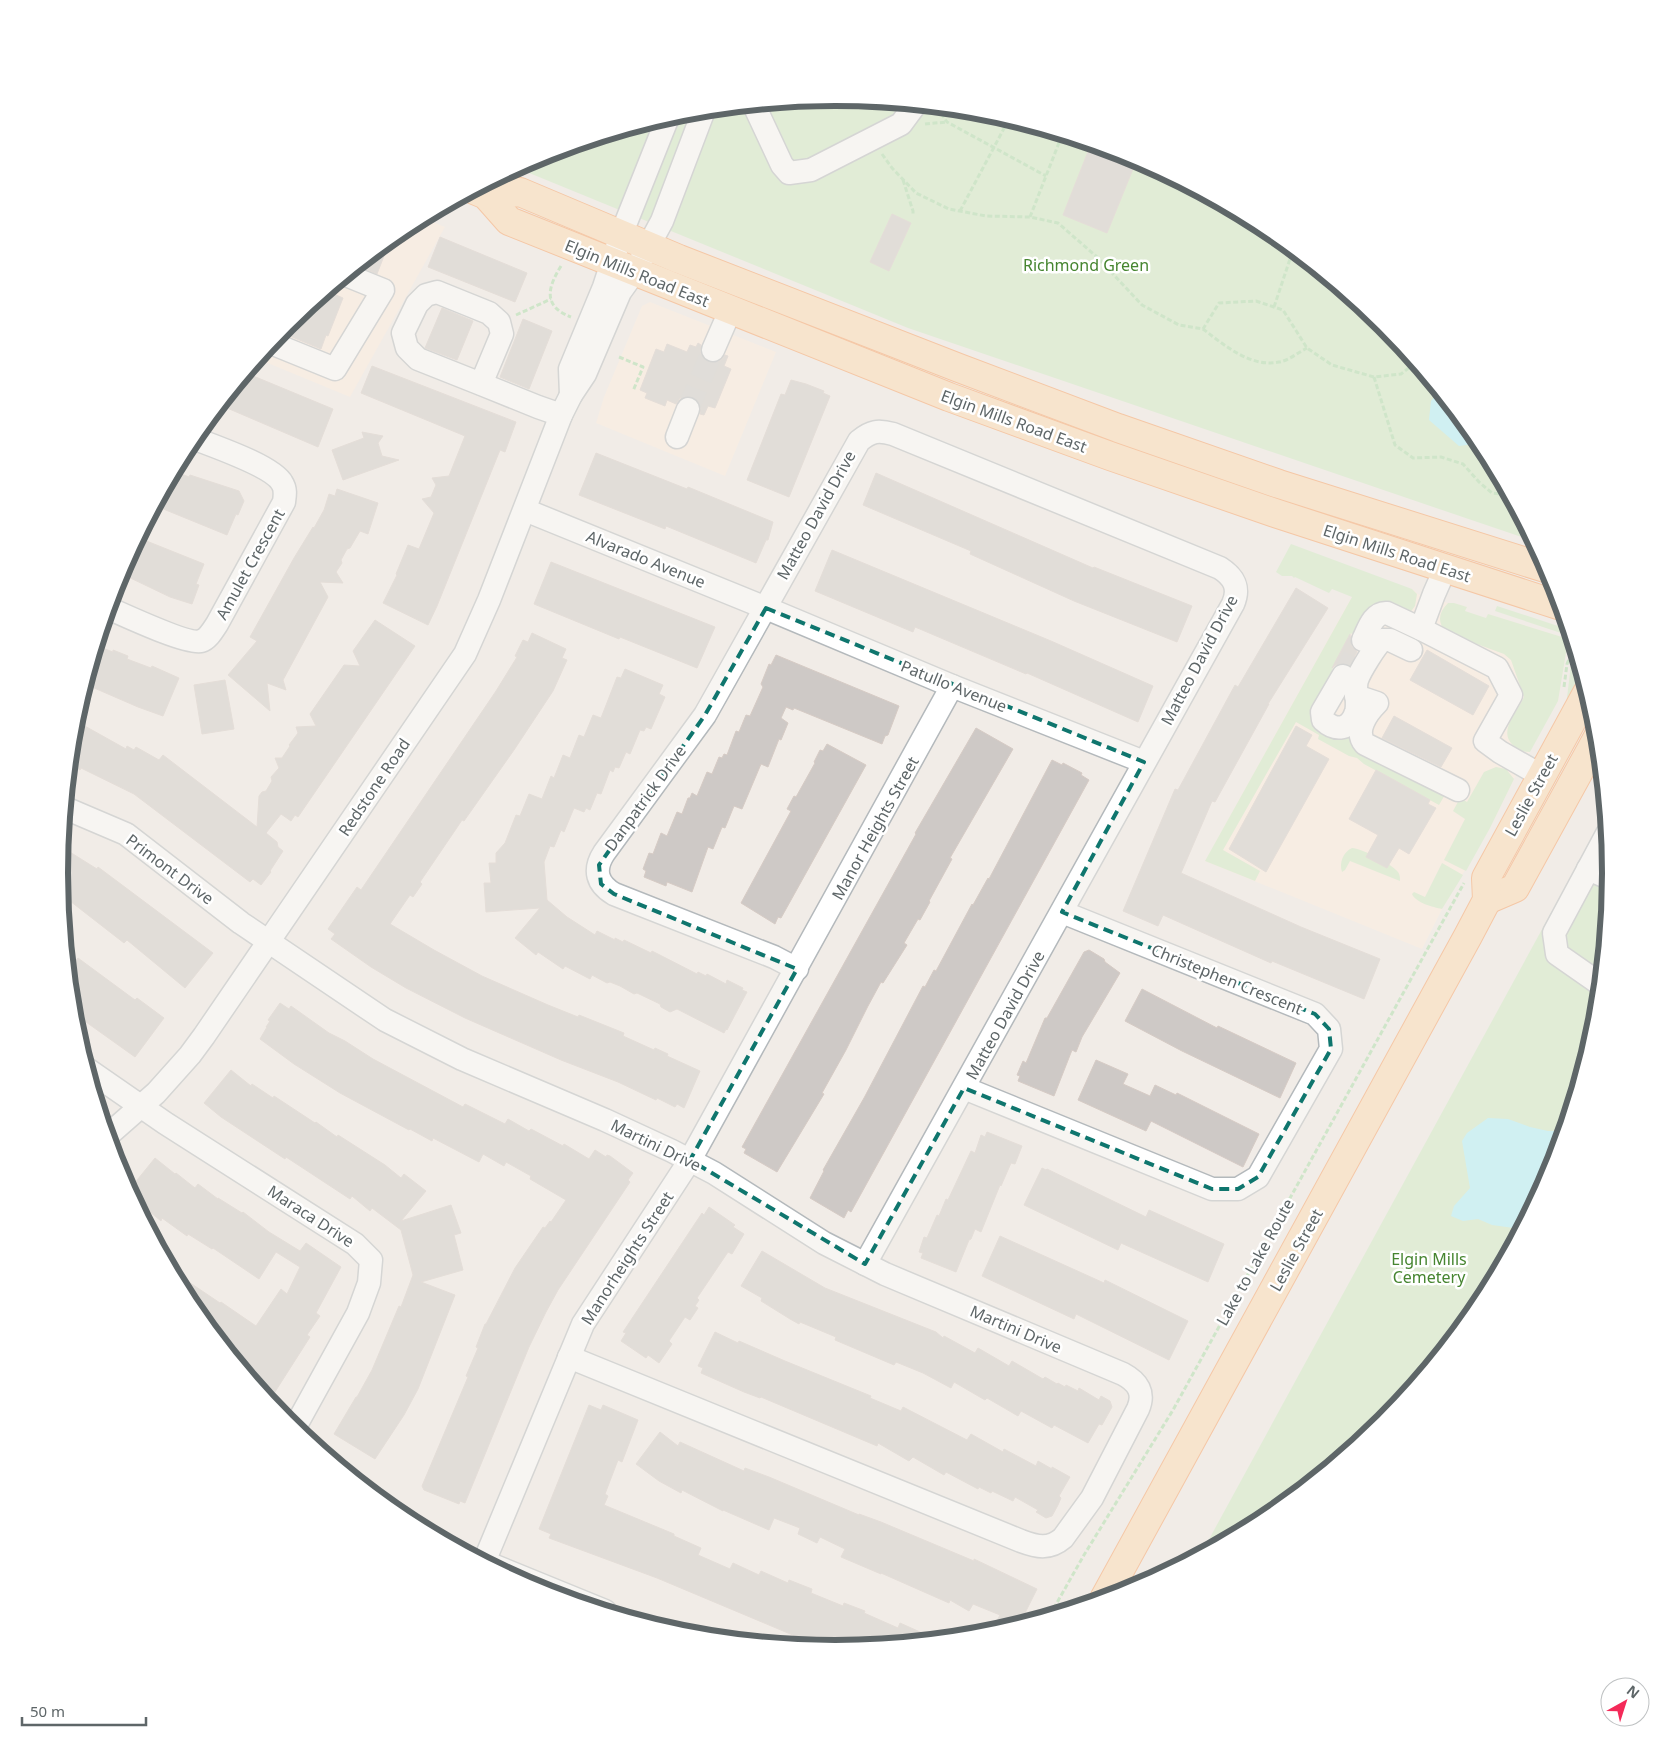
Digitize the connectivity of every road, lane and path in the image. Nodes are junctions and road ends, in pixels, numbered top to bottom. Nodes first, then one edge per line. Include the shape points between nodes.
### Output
1 (757, 111) edge
2 (911, 111) edge
3 (942, 114) edge
4 (701, 118) edge
5 (665, 126) edge
6 (1005, 126) edge
7 (871, 139) junction
8 (1060, 140) edge
9 (993, 147) junction
10 (1046, 176) junction
11 (903, 180) junction
12 (480, 193) edge
13 (481, 193) edge
14 (960, 211) junction
15 (913, 216) dead end
16 (1030, 217) junction
17 (621, 235) junction
18 (650, 246) junction
19 (1291, 257) edge
20 (561, 266) dead end
21 (623, 267) junction
22 (352, 278) edge
23 (551, 299) junction
24 (1274, 307) junction
25 (730, 311) junction
26 (512, 317) dead end
27 (575, 319) dead end
28 (1203, 329) junction
29 (278, 346) edge
30 (1307, 348) junction
31 (713, 350) tunnel mouth
32 (619, 357) dead end
33 (1411, 366) edge
34 (1374, 376) junction
35 (482, 384) junction
36 (633, 391) dead end
37 (688, 409) tunnel mouth
38 (561, 416) junction
39 (677, 436) dead end
40 (201, 441) edge
41 (1502, 494) edge
42 (525, 510) junction
43 (1537, 566) edge
44 (1445, 569) junction
45 (1553, 603) edge
46 (766, 608) junction
47 (114, 611) edge
48 (1422, 629) junction
49 (1363, 640) tunnel mouth
50 (1411, 650) dead end
51 (1343, 676) tunnel mouth
52 (952, 686) junction
53 (1356, 696) junction
54 (1582, 701) edge
55 (1592, 748) edge
56 (1144, 762) junction
57 (1542, 776) junction
58 (1458, 790) dead end
59 (70, 810) edge
60 (1601, 844) edge
61 (1588, 869) junction
62 (1602, 875) edge
63 (1487, 900) junction
64 (1452, 904) dead end
65 (1062, 912) junction
66 (269, 942) junction
67 (797, 969) junction
68 (1595, 980) edge
69 (95, 1074) edge
70 (964, 1088) junction
71 (141, 1107) junction
72 (112, 1131) edge
73 (690, 1160) junction
74 (865, 1264) junction
75 (569, 1357) junction
76 (298, 1422) edge
77 (486, 1557) edge
78 (1109, 1590) edge
79 (1054, 1609) edge

1 - 7 street via 782,165 789,173 811,170
2 - 7 street via 902,124
3 - 9 path via 947,122
4 - 18 street
5 - 17 street, Redstone Road
6 - 9 path
7 - 11 path
8 - 10 path
9 - 10 path
9 - 14 path
10 - 16 path
11 - 14 path via 916,193
11 - 15 path
12 - 21 main road, Elgin Mills Road East via 509,222
13 - 17 main road, Elgin Mills Road East via 520,192
14 - 16 path via 986,216
16 - 28 path via 1058,223 1097,257 1142,305 1179,325
17 - 18 main road, Elgin Mills Road East
17 - 21 street, Redstone Road
18 - 21 street
18 - 43 main road, Elgin Mills Road East via 951,366 1118,428 1279,484
19 - 24 path
20 - 23 path via 552,280
21 - 25 main road, Elgin Mills Road East
21 - 38 street, Redstone Road via 620,292 585,374
22 - 29 street via 383,290 335,369
23 - 26 path
23 - 27 path via 553,305
24 - 28 path via 1256,301 1219,303
24 - 30 path via 1283,310
25 - 31 street
25 - 44 main road, Elgin Mills Road East via 940,394 1110,456
28 - 30 path via 1256,362 1280,362
30 - 34 path via 1332,365
32 - 36 path via 643,367
33 - 34 path via 1401,374
34 - 41 path via 1395,445 1413,458 1441,457 1464,464 1492,493
35 - 35 street via 502,334 499,322 489,314 437,292 426,295 416,304 403,333 407,348 418,359
35 - 38 street
37 - 39 street
38 - 42 street, Redstone Road
40 - 47 street, Amulet Crescent via 273,473 284,485 284,502 217,624 206,638 200,641 184,639
42 - 46 street, Alvarado Avenue
42 - 66 street, Redstone Road via 465,654
44 - 45 main road, Elgin Mills Road East
44 - 48 street
46 - 52 street, Patullo Avenue
46 - 56 street, Matteo David Drive via 854,448 872,433 882,431 902,438 1229,573 1237,590 1236,597
46 - 67 street, Danpatrick Drive via 705,715 604,853 598,871 601,884 614,894
48 - 49 street via 1383,612 1376,616
48 - 57 street via 1497,668 1511,695 1484,741
50 - 53 street via 1390,640 1382,640 1357,680
51 - 53 street via 1322,712 1323,720 1330,726 1343,728 1356,711
52 - 56 street, Patullo Avenue
52 - 67 street, Manor Heights Street
53 - 58 street via 1377,703 1360,730 1360,738 1365,744
54 - 57 main road, Leslie Street
55 - 63 main road, Leslie Street via 1515,888
56 - 65 street, Matteo David Drive
57 - 63 main road, Leslie Street via 1486,878
59 - 66 street, Primont Drive via 126,834
60 - 61 street
61 - 62 street
61 - 68 street via 1554,933 1557,954
63 - 78 main road, Leslie Street
64 - 79 path, Lake to Lake Route via 1174,1410
65 - 70 street, Matteo David Drive
65 - 70 street, Christephen Crescent via 1315,1014 1329,1029 1331,1048 1258,1177 1238,1189 1212,1189
66 - 71 street, Redstone Road via 190,1055
66 - 73 street, Martini Drive via 386,1020 462,1059
67 - 73 street, Manorheights Street
69 - 71 street, Maraca Drive
70 - 74 street, Matteo David Drive
71 - 72 street, Redstone Road
71 - 76 street, Maraca Drive via 356,1244 371,1260 370,1283 358,1313
73 - 74 street, Martini Drive via 824,1243
73 - 75 street, Manorheights Street via 583,1324
74 - 75 street, Martini Drive via 1123,1374 1139,1388 1141,1404 1097,1489 1057,1543 1045,1548 1021,1541
75 - 77 street, Manorheights Street

